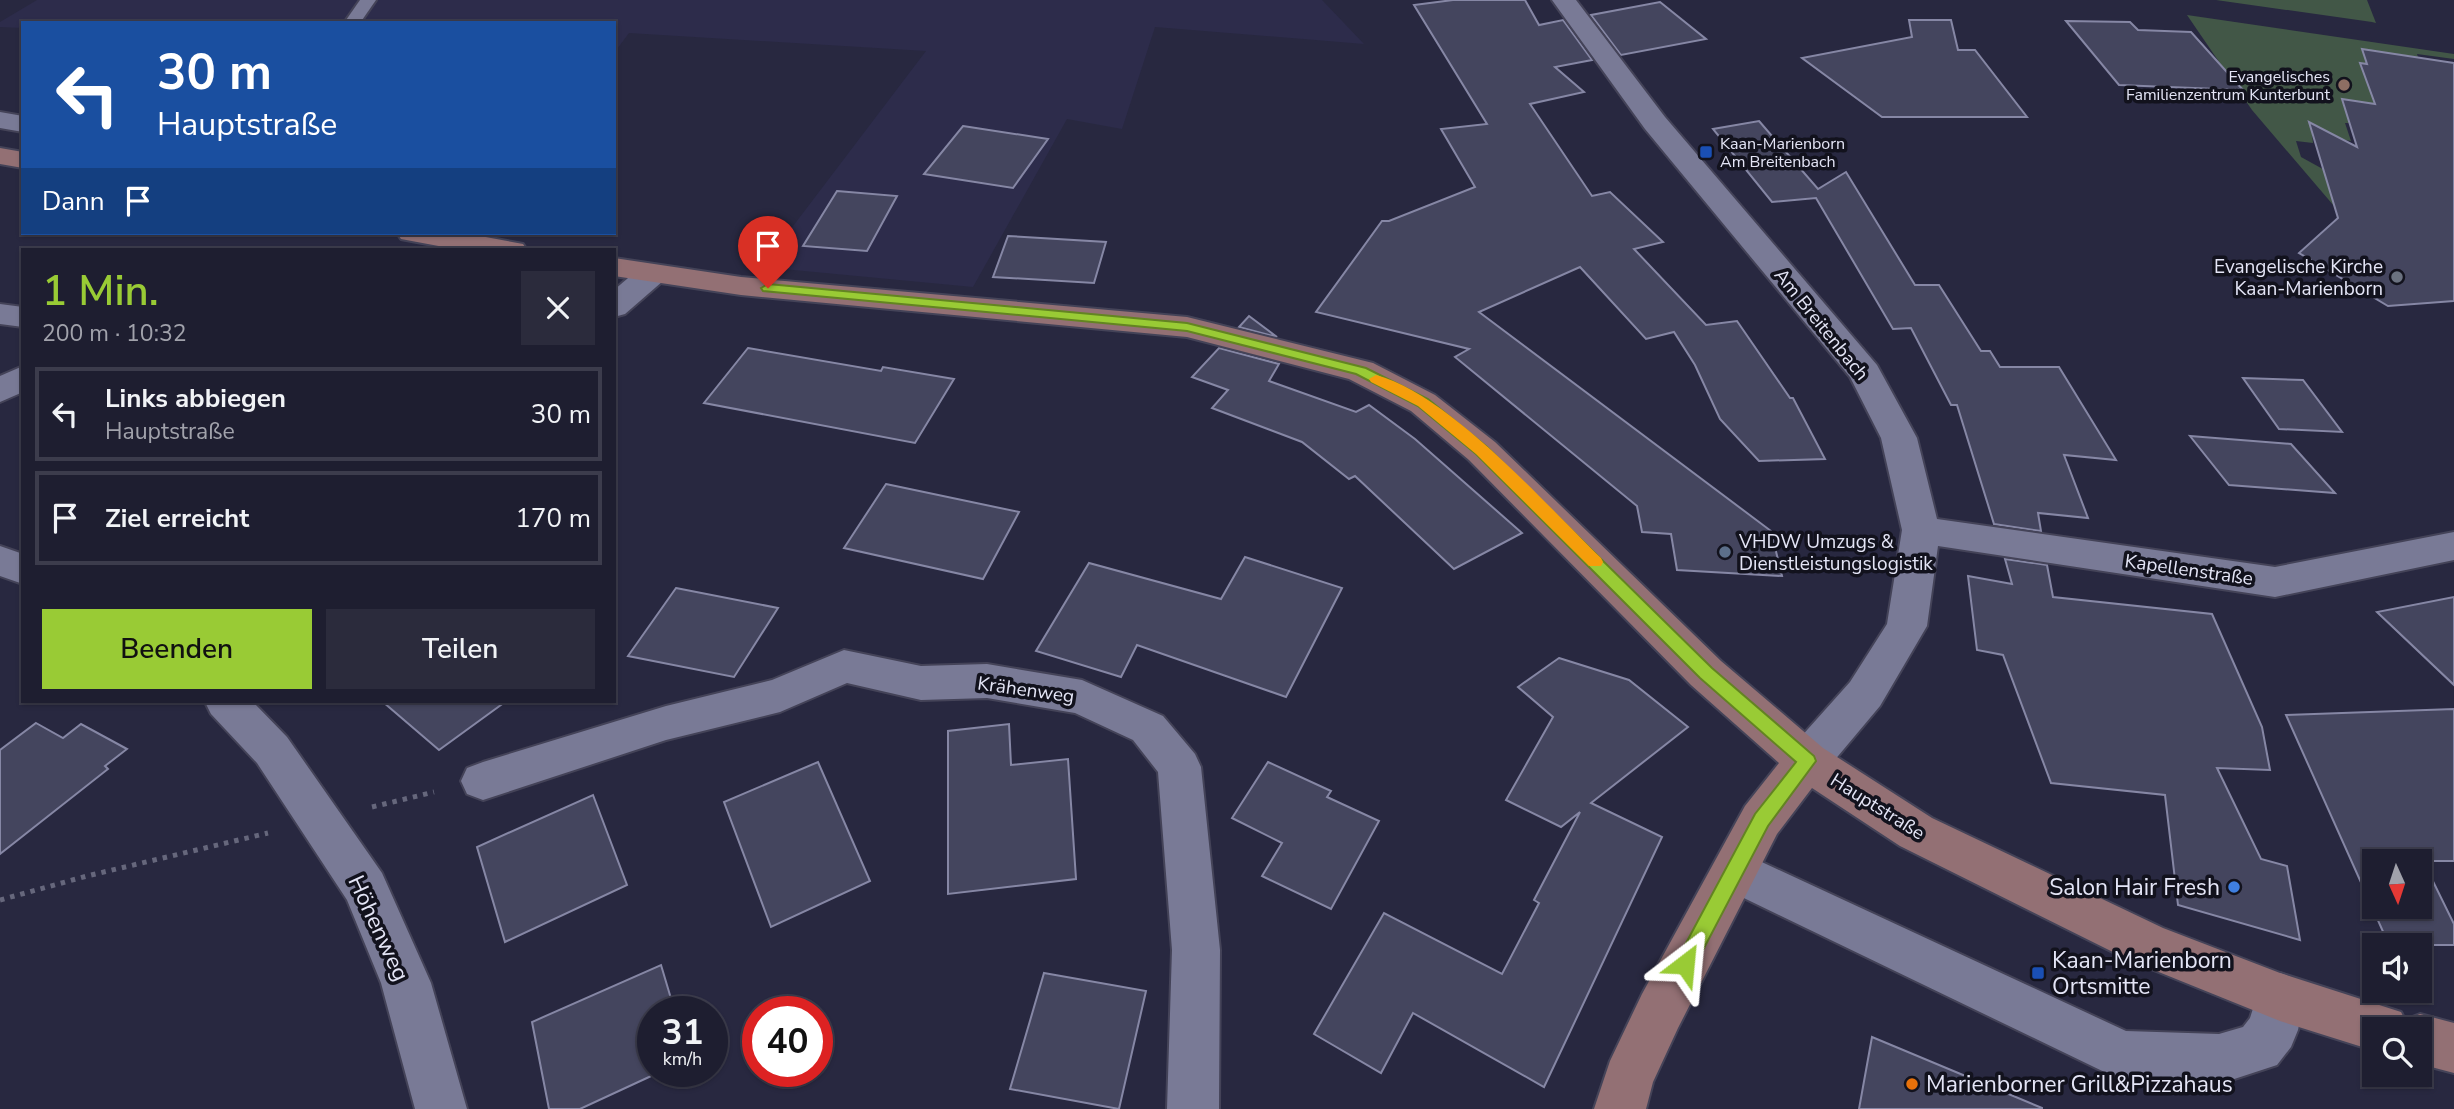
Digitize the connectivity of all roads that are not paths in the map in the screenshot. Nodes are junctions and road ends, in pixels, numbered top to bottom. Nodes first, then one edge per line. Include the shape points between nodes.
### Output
1 (368, 0) edge
2 (1564, 0) edge
3 (353, 21) edge
4 (0, 120) edge
5 (21, 124) edge
6 (0, 156) edge
7 (21, 160) edge
8 (424, 235) edge
9 (500, 248) edge
10 (616, 267) edge
11 (652, 274) junction
12 (616, 305) edge
13 (0, 314) edge
14 (21, 317) edge
15 (21, 378) edge
16 (0, 391) edge
17 (1922, 530) junction
18 (2454, 546) edge
19 (0, 560) edge
20 (21, 569) edge
21 (227, 703) edge
22 (1807, 761) junction
23 (483, 781) dead end
24 (1736, 871) junction
25 (2280, 997) junction
26 (2362, 1022) edge
27 (2432, 1042) edge
28 (2454, 1048) edge
29 (441, 1109) edge
30 (1193, 1109) edge
31 (1620, 1109) edge

1 - 3 lane
2 - 17 street, Am Breitenbach via 1656,123 1865,373 1899,438
4 - 5 street
6 - 7 main road
8 - 9 main road
10 - 11 main road, Hauptstraße
11 - 12 street
11 - 22 main road, Hauptstraße via 1187,327 1361,371 1423,402 1482,450 1706,673
13 - 14 street
15 - 16 street
17 - 18 street, Kapellenstraße via 2275,582
17 - 22 street, Am Breitenbach via 1907,626 1865,694
19 - 20 street
21 - 29 street, Höhenweg via 272,750 365,888 406,983
22 - 24 main road via 1761,820
22 - 25 main road, Hauptstraße via 1916,832 2146,944
23 - 30 street, Krähenweg via 666,723 780,695 844,666 921,683 988,681 1082,697 1149,728 1179,767 1196,950
24 - 25 street via 2123,1056 2219,1059 2259,1047 2273,1030
24 - 31 main road via 1660,1011 1628,1079
25 - 26 main road, Hauptstraße
27 - 28 main road

